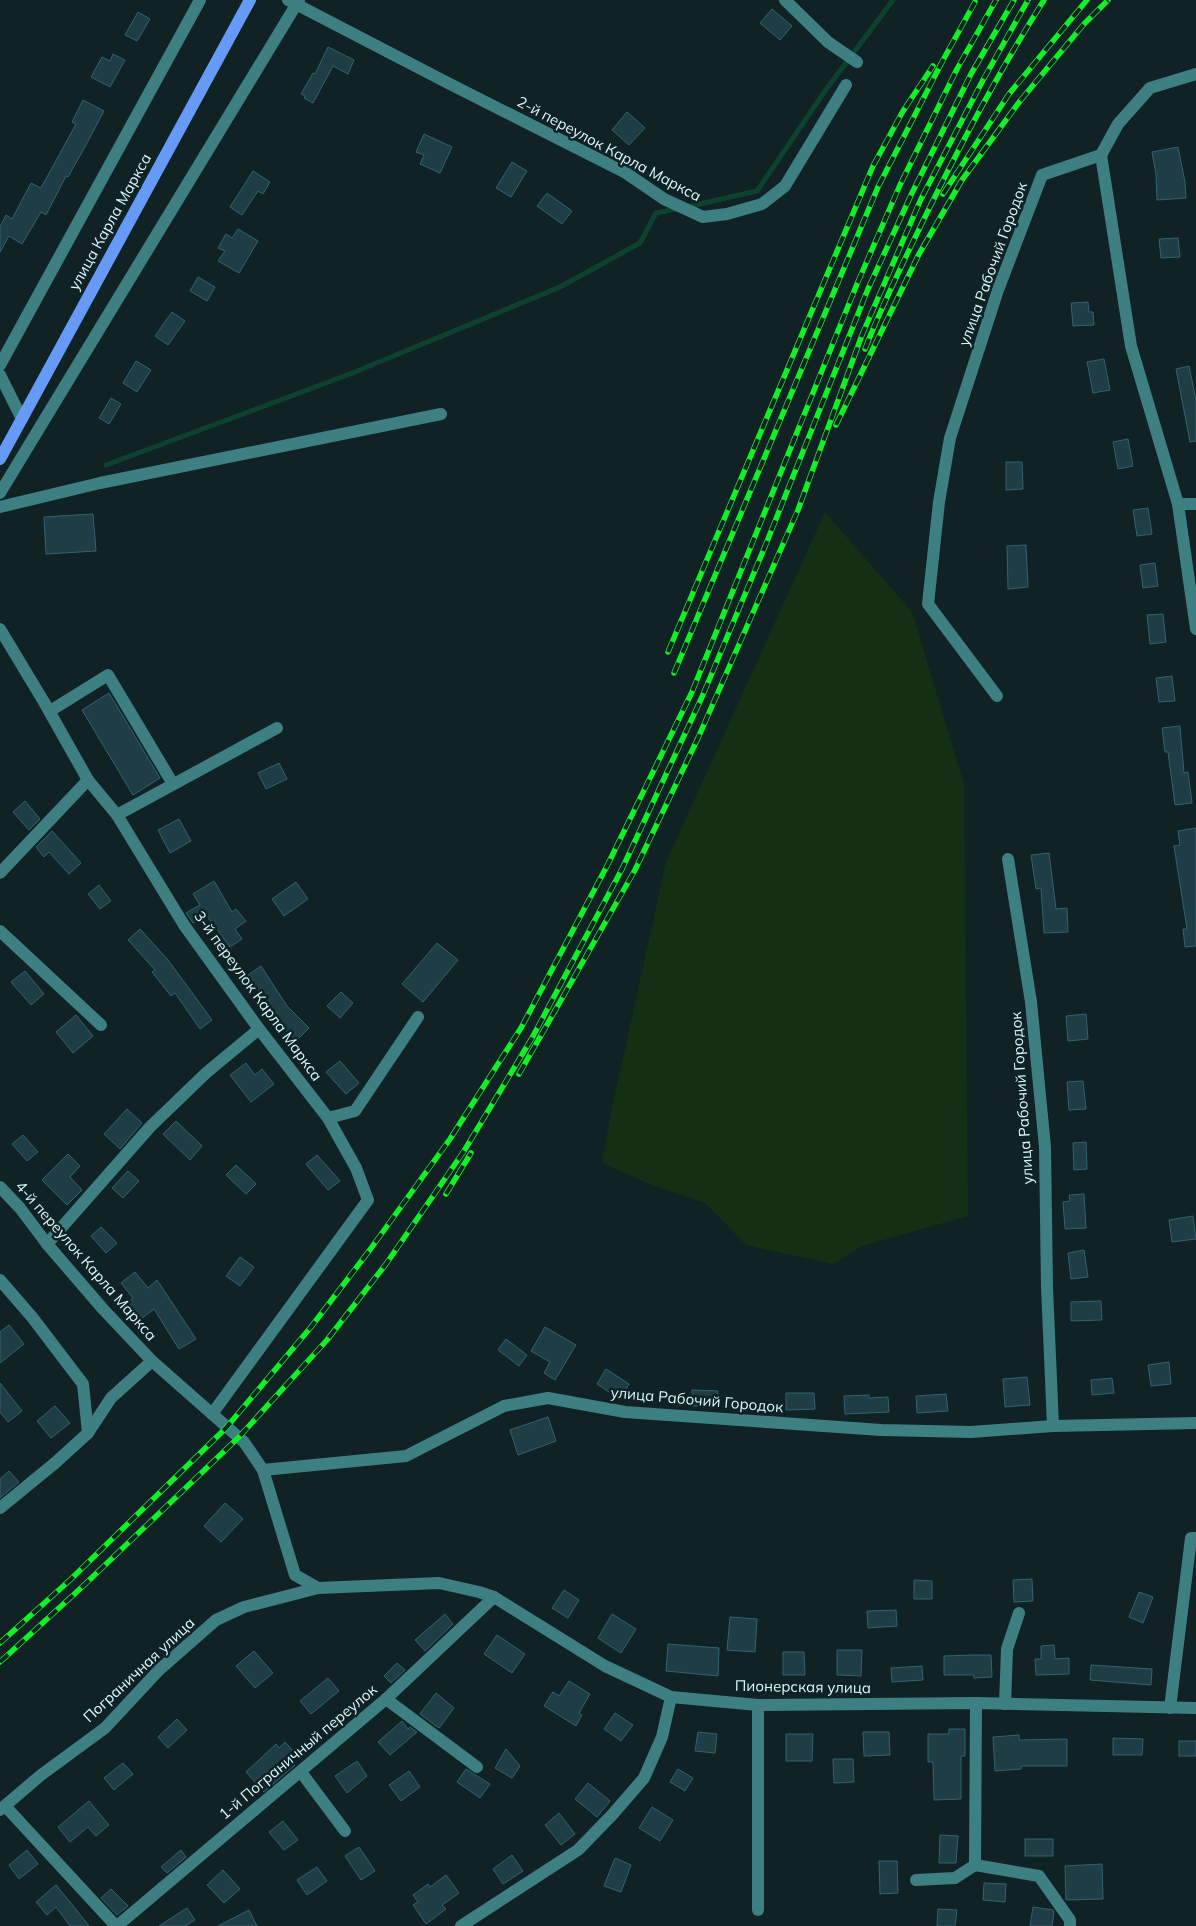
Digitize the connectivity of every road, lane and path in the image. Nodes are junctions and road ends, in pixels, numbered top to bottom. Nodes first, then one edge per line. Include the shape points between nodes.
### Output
1 (200, 0) edge
2 (250, 0) edge
3 (785, 0) edge
4 (295, 1) edge
5 (856, 62) dead end
6 (1196, 74) edge
7 (846, 85) dead end
8 (1101, 155) junction
9 (0, 365) edge
10 (0, 375) edge
11 (441, 414) dead end
12 (22, 419) junction
13 (0, 459) edge
14 (0, 493) edge
15 (1178, 504) junction
16 (1196, 504) edge
17 (0, 506) edge
18 (0, 629) edge
19 (1196, 629) edge
20 (997, 696) dead end
21 (50, 711) junction
22 (277, 728) dead end
23 (88, 780) junction
24 (173, 784) junction
25 (116, 815) junction
26 (1008, 859) dead end
27 (0, 874) edge
28 (0, 931) edge
29 (418, 1017) dead end
30 (101, 1025) dead end
31 (259, 1029) junction
32 (328, 1118) junction
33 (0, 1187) edge
34 (47, 1244) junction
35 (0, 1280) edge
36 (152, 1361) junction
37 (212, 1414) junction
38 (1196, 1422) edge
39 (1053, 1426) junction
40 (88, 1433) junction
41 (263, 1470) junction
42 (0, 1508) edge
43 (1196, 1538) edge
44 (318, 1588) junction
45 (494, 1598) junction
46 (1019, 1613) dead end
47 (671, 1697) junction
48 (386, 1700) junction
49 (976, 1703) junction
50 (1005, 1704) junction
51 (758, 1705) junction
52 (1170, 1708) junction
53 (1196, 1708) edge
54 (477, 1767) dead end
55 (301, 1772) junction
56 (3, 1808) edge
57 (345, 1831) dead end
58 (975, 1865) junction
59 (916, 1880) dead end
60 (758, 1910) dead end
61 (116, 1926) edge
62 (461, 1926) edge
63 (1070, 1926) edge

1 - 9 street
2 - 12 main road, улица Карла Маркса
3 - 5 street via 828,42
4 - 7 street, 2-й переулок Карла Маркса via 626,173 664,199 703,217 762,204 785,186
4 - 14 street
6 - 8 street via 1150,88 1118,124
8 - 15 street via 1132,346
8 - 20 street, улица Рабочий Городок via 1042,175 998,290 950,438 928,604
10 - 12 street
11 - 17 street
12 - 13 main road, улица Карла Маркса
15 - 16 street
15 - 19 street
18 - 21 street, 3-й переулок Карла Маркса
21 - 23 street, 3-й переулок Карла Маркса
21 - 24 street via 108,675
22 - 24 street
23 - 25 street, 3-й переулок Карла Маркса
23 - 27 street
24 - 25 street
25 - 31 street, 3-й переулок Карла Маркса via 184,924
26 - 39 street, улица Рабочий Городок via 1032,1002 1045,1147
28 - 30 street
29 - 32 street via 355,1110
31 - 32 street, 3-й переулок Карла Маркса
31 - 34 street via 206,1073 150,1127
32 - 37 street, 3-й переулок Карла Маркса via 356,1168 368,1200
33 - 34 street, 4-й переулок Карла Маркса
34 - 36 street, 4-й переулок Карла Маркса
35 - 40 street via 83,1384
36 - 37 street, 4-й переулок Карла Маркса
36 - 40 street via 110,1398
37 - 41 street, 4-й переулок Карла Маркса via 244,1442
38 - 39 street, улица Рабочий Городок
39 - 41 street, улица Рабочий Городок via 971,1432 881,1430 625,1412 548,1398 504,1406 406,1456
40 - 42 street
41 - 44 street, 4-й переулок Карла Маркса via 295,1574
43 - 52 street via 1191,1538
44 - 45 street, Пионерская улица via 440,1583
44 - 56 street, Пограничная улица via 244,1607 216,1620 159,1670 105,1728 41,1775
45 - 47 street, Пионерская улица via 605,1666
45 - 48 street, 1-й Пограничный переулок
46 - 50 street via 1007,1649
47 - 51 street, Пионерская улица
47 - 62 street via 662,1737 644,1778 612,1814 578,1850
48 - 54 street
48 - 55 street, 1-й Пограничный переулок
49 - 50 street, Пионерская улица
49 - 51 street, Пионерская улица
49 - 58 street
50 - 52 street, Пионерская улица
51 - 60 street
52 - 53 street, Пионерская улица
55 - 57 street
55 - 61 street, 1-й Пограничный переулок
56 - 61 street
58 - 59 street via 955,1878
58 - 63 street via 1039,1876 1070,1920

